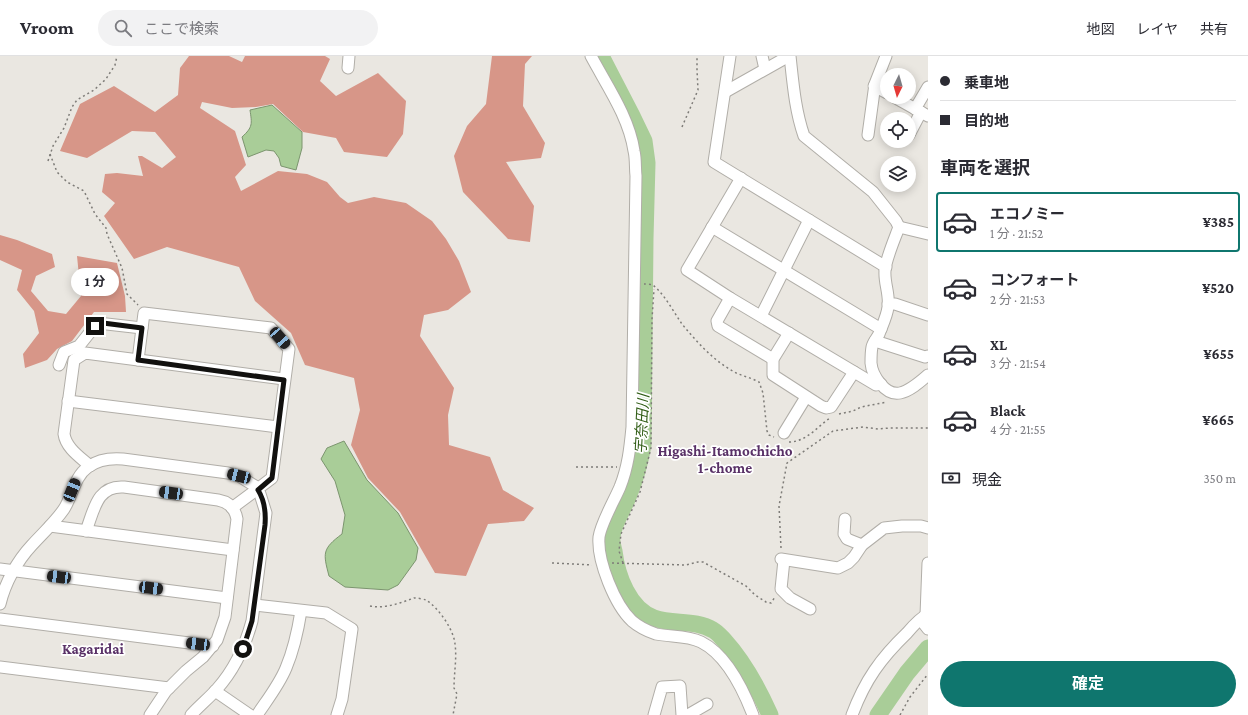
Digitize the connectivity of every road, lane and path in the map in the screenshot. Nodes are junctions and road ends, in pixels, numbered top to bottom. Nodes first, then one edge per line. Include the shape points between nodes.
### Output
1 (117, 56) edge
2 (349, 56) edge
3 (591, 56) edge
4 (697, 56) edge
5 (730, 56) edge
6 (762, 56) edge
7 (790, 56) edge
8 (886, 56) edge
9 (348, 68) dead end
10 (765, 69) junction
11 (874, 86) junction
12 (928, 86) edge
13 (880, 89) edge
14 (725, 92) junction
15 (907, 104) edge
16 (921, 112) edge
17 (916, 121) edge
18 (682, 127) dead end
19 (868, 135) dead end
20 (50, 154) junction
21 (48, 161) dead end
22 (741, 178) junction
23 (809, 220) junction
24 (712, 227) junction
25 (899, 227) junction
26 (928, 234) edge
27 (886, 267) junction
28 (784, 270) junction
29 (650, 284) dead end
30 (730, 298) junction
31 (888, 304) junction
32 (144, 313) junction
33 (928, 315) edge
34 (761, 316) junction
35 (142, 328) junction
36 (881, 329) junction
37 (789, 334) junction
38 (875, 341) junction
39 (928, 356) edge
40 (773, 359) junction
41 (138, 360) junction
42 (59, 365) dead end
43 (854, 372) junction
44 (928, 375) edge
45 (284, 380) junction
46 (881, 384) junction
47 (806, 397) junction
48 (68, 401) junction
49 (278, 427) junction
50 (928, 428) edge
51 (784, 434) dead end
52 (90, 466) junction
53 (576, 467) dead end
54 (626, 469) junction
55 (258, 490) junction
56 (232, 508) junction
57 (845, 519) dead end
58 (50, 526) junction
59 (928, 528) edge
60 (86, 531) junction
61 (862, 545) junction
62 (233, 550) junction
63 (783, 559) junction
64 (552, 563) dead end
65 (928, 563) edge
66 (604, 566) junction
67 (0, 569) edge
68 (14, 571) junction
69 (775, 596) dead end
70 (227, 598) junction
71 (0, 604) edge
72 (255, 605) junction
73 (370, 606) dead end
74 (810, 609) dead end
75 (301, 611) junction
76 (925, 616) edge
77 (0, 618) edge
78 (928, 629) edge
79 (213, 646) junction
80 (0, 667) edge
81 (928, 674) edge
82 (169, 688) junction
83 (215, 691) junction
84 (707, 704) dead end
85 (150, 715) edge
86 (191, 715) edge
87 (250, 715) edge
88 (257, 715) edge
89 (337, 715) edge
90 (453, 715) edge
91 (654, 715) edge
92 (682, 715) edge
93 (688, 715) edge
94 (753, 715) edge
95 (852, 715) edge
96 (900, 715) edge

1 - 20 path via 115,65 106,79 77,100 72,107
2 - 9 street
3 - 54 street via 625,121 635,160 632,427
4 - 18 path via 698,90
5 - 14 street
6 - 10 street
7 - 10 street
7 - 25 street via 804,136 873,192
8 - 11 street
10 - 14 street
11 - 13 street
11 - 19 street
12 - 16 street
14 - 22 street via 714,162
15 - 16 street
16 - 17 street
20 - 21 path
20 - 32 path via 57,172 67,182 84,191 95,214 106,228 122,268 127,294
22 - 23 street
22 - 24 street
23 - 27 street
23 - 28 street
24 - 28 street
24 - 30 street via 687,270
25 - 26 street
25 - 27 street
27 - 31 street
28 - 34 street
28 - 36 street
29 - 69 path via 654,288 652,440 640,492 621,534 619,551 623,563 703,562 741,583 766,602 771,603
30 - 34 street
30 - 40 street via 717,321 718,326
31 - 33 street
31 - 36 street
32 - 35 street
32 - 45 street via 271,328 288,349
34 - 37 street
35 - 41 street
35 - 42 street via 98,323 79,346 64,352
36 - 38 street
37 - 40 street
37 - 43 street
38 - 39 street
38 - 46 street via 871,363
40 - 47 street via 773,375
41 - 45 street
41 - 48 street via 85,353 74,360
43 - 46 street via 876,385
43 - 47 street via 831,407 821,406
44 - 46 street via 899,394 891,393
45 - 49 street
47 - 51 street
48 - 49 street
48 - 52 street via 65,441
49 - 55 street via 272,478
50 - 63 path via 863,427 833,431 787,463 779,506
52 - 55 street via 113,458 228,473 248,481
52 - 58 street via 81,473 64,508
53 - 54 path
54 - 66 street via 599,537
55 - 56 street
55 - 72 street via 266,513
56 - 60 street via 225,501 112,487 100,496
56 - 62 street via 237,519
57 - 61 street via 844,534 847,539
58 - 60 street
58 - 68 street via 27,551
59 - 61 street via 884,528
60 - 62 street
61 - 63 street via 848,563 838,568
62 - 70 street
63 - 74 street via 781,590
64 - 66 path
65 - 76 street
66 - 94 street via 618,600 631,620 656,634 691,638 701,641 710,648 729,669
67 - 68 street
68 - 70 street
68 - 71 street
70 - 79 street via 225,617
72 - 75 street
72 - 83 street via 241,655 227,678
73 - 90 path via 387,606 414,598 425,600 438,611 449,626 456,645 454,688 457,694
75 - 88 street via 298,633 286,669
75 - 89 street via 326,613 352,629 342,699
76 - 78 street
76 - 95 street via 881,660 866,684
77 - 79 street
79 - 82 street
80 - 82 street
81 - 96 path via 910,696
82 - 85 street
83 - 86 street
83 - 87 street
84 - 93 street
91 - 92 street via 662,688 680,686

